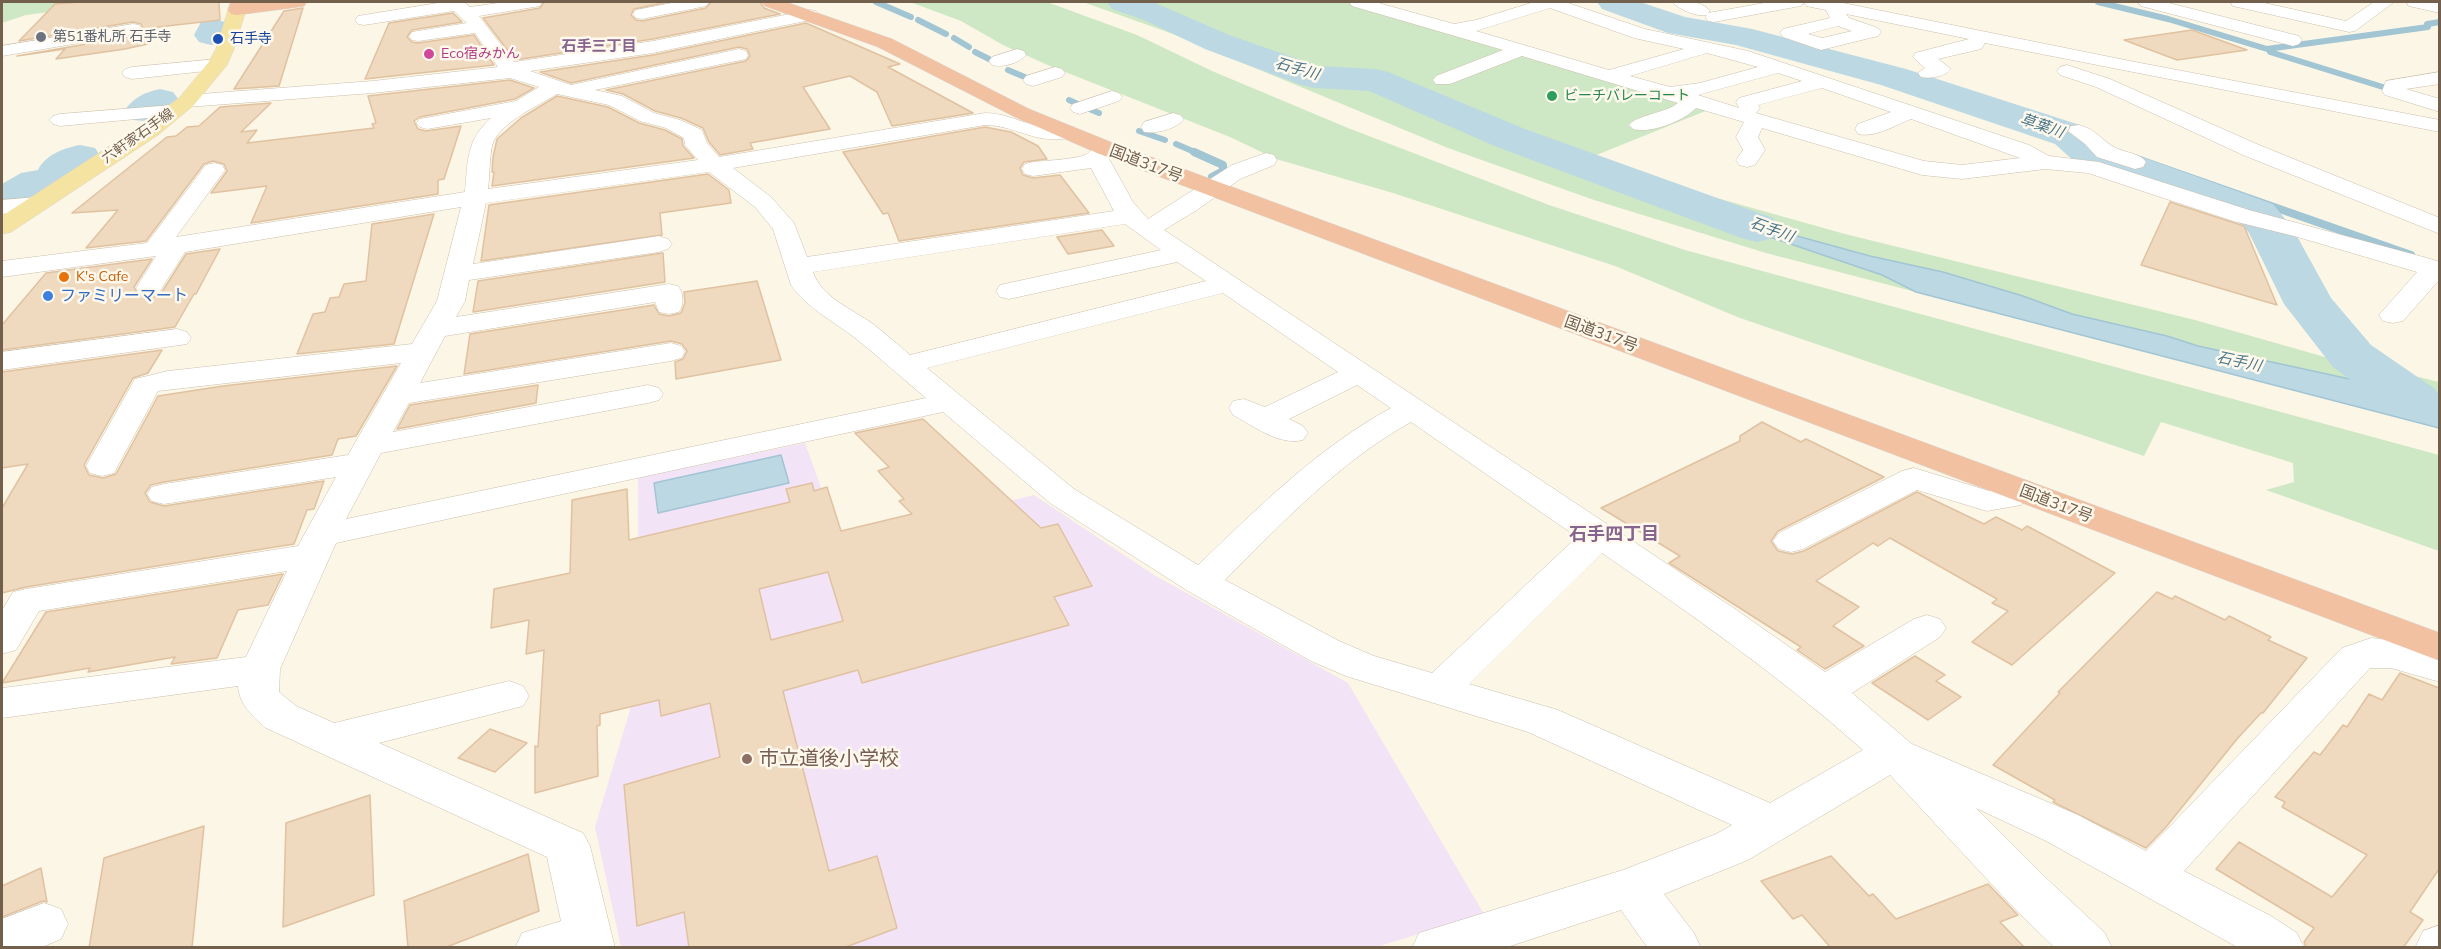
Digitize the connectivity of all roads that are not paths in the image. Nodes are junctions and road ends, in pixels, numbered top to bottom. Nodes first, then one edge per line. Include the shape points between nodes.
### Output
1 (298, 2) edge
2 (534, 2) edge
3 (700, 2) edge
4 (771, 2) edge
5 (1358, 2) edge
6 (1550, 2) edge
7 (1795, 2) edge
8 (1812, 2) edge
9 (2184, 2) edge
10 (2239, 2) edge
11 (2385, 2) edge
12 (2415, 2) edge
13 (2155, 3) edge
14 (1427, 4) dead end
15 (239, 6) edge
16 (459, 6) edge
17 (1700, 7) edge
18 (2439, 8) edge
19 (1395, 12) junction
20 (810, 15) junction
21 (364, 20) dead end
22 (478, 27) junction
23 (134, 29) dead end
24 (1453, 30) junction
25 (418, 36) dead end
26 (1981, 36) junction
27 (2293, 40) dead end
28 (675, 43) junction
29 (2031, 46) junction
30 (1705, 48) junction
31 (1521, 50) junction
32 (2, 51) edge
33 (739, 55) dead end
34 (1017, 55) dead end
35 (999, 61) dead end
36 (217, 64) junction
37 (1778, 67) junction
38 (509, 70) junction
39 (132, 73) dead end
40 (1055, 73) dead end
41 (1928, 73) dead end
42 (1609, 76) junction
43 (2439, 78) edge
44 (1033, 80) dead end
45 (1443, 80) dead end
46 (1822, 82) junction
47 (560, 88) junction
48 (1090, 88) dead end
49 (1668, 93) junction
50 (1692, 100) junction
51 (180, 106) junction
52 (522, 106) junction
53 (2439, 106) edge
54 (1912, 112) junction
55 (1137, 114) dead end
56 (1753, 114) junction
57 (60, 120) dead end
58 (427, 123) dead end
59 (1640, 125) dead end
60 (2439, 126) edge
61 (1866, 129) dead end
62 (2079, 131) dead end
63 (1066, 132) junction
64 (2417, 137) dead end
65 (2439, 145) edge
66 (1101, 154) junction
67 (1266, 160) dead end
68 (1746, 160) dead end
69 (2129, 161) junction
70 (2045, 162) junction
71 (714, 165) junction
72 (2097, 166) junction
73 (1033, 169) dead end
74 (214, 170) dead end
75 (1210, 188) junction
76 (476, 196) junction
77 (2439, 203) edge
78 (38, 204) junction
79 (2, 207) edge
80 (2399, 211) junction
81 (1138, 223) junction
82 (2, 227) edge
83 (2439, 227) edge
84 (659, 244) dead end
85 (154, 249) junction
86 (1180, 253) junction
87 (798, 266) junction
88 (2, 269) edge
89 (2437, 270) edge
90 (458, 274) junction
91 (112, 278) dead end
92 (1226, 284) junction
93 (149, 288) dead end
94 (1009, 291) dead end
95 (669, 306) dead end
96 (2393, 315) dead end
97 (177, 338) dead end
98 (429, 340) junction
99 (671, 352) dead end
100 (2, 361) edge
101 (904, 365) junction
102 (1359, 374) junction
103 (648, 394) dead end
104 (397, 396) junction
105 (949, 402) junction
106 (1412, 409) junction
107 (1267, 420) dead end
108 (364, 455) junction
109 (102, 466) dead end
110 (2015, 489) junction
111 (164, 494) dead end
112 (1599, 536) junction
113 (1791, 541) dead end
114 (315, 546) junction
115 (1201, 583) junction
116 (1927, 628) dead end
117 (2, 641) edge
118 (2439, 648) edge
119 (260, 669) junction
120 (2439, 669) edge
121 (1439, 690) junction
122 (1824, 693) junction
123 (509, 696) dead end
124 (2, 703) edge
125 (330, 740) junction
126 (1894, 752) junction
127 (1772, 823) junction
128 (2151, 876) junction
129 (1631, 887) junction
130 (44, 924) dead end
131 (2, 941) edge
132 (589, 941) edge
133 (539, 948) edge
134 (1436, 948) edge
135 (1677, 948) edge
136 (2088, 948) edge
137 (2280, 948) edge

1 - 15 highway
2 - 16 street
3 - 28 street via 638,17
4 - 20 highway, 国道317号
5 - 19 street
6 - 24 street
6 - 30 street via 1640,34
7 - 17 street
8 - 26 street via 1837,13
9 - 13 street
10 - 11 street via 2349,27
12 - 18 street
13 - 27 street
14 - 19 street
15 - 36 main road, 六軒家石手線
16 - 21 street
16 - 22 street
19 - 24 street
20 - 28 street
20 - 63 highway, 国道317号 via 885,43
22 - 25 street
22 - 38 street
23 - 32 street
24 - 31 street
26 - 29 street
26 - 41 street via 1974,45 1922,57 1941,69
28 - 38 street
29 - 60 street
29 - 80 street via 2027,58 2103,83
30 - 37 street
30 - 42 street
31 - 42 street
31 - 45 street
33 - 47 street
34 - 35 street
36 - 39 street
36 - 51 main road, 六軒家石手線
37 - 46 street
37 - 49 street via 1702,89
38 - 47 street
38 - 51 street
40 - 44 street
42 - 49 street
43 - 53 street via 2393,85 2392,91
46 - 54 street
46 - 56 street via 1746,102
47 - 52 street
47 - 71 street via 615,100 647,117 673,124 694,135 696,145
48 - 55 street via 1075,101
49 - 50 street
50 - 56 street
50 - 59 street via 1676,115
51 - 57 street
51 - 78 main road, 六軒家石手線
52 - 58 street
52 - 76 street via 487,133 481,145
54 - 61 street
54 - 70 street
56 - 68 street via 1747,137 1754,150
56 - 70 street via 1943,172
62 - 69 street via 2104,152
63 - 66 highway, 国道317号
63 - 71 street via 1043,135 1006,120 985,119
64 - 65 street
66 - 73 street
66 - 75 highway, 国道317号
66 - 81 street
67 - 75 street via 1250,164
69 - 72 street
69 - 89 street
70 - 72 street
71 - 76 street
71 - 87 street via 763,202 785,228
72 - 89 street via 2242,216
74 - 85 street
75 - 81 street via 1202,196
75 - 110 highway, 国道317号
76 - 85 street
76 - 90 street
77 - 80 street
78 - 79 street
78 - 82 main road, 六軒家石手線
80 - 83 street
81 - 86 street
81 - 87 street
84 - 90 street
85 - 88 street
85 - 91 street
85 - 93 street
86 - 92 street
86 - 94 street
87 - 101 street via 804,285
89 - 96 street
90 - 98 street via 451,301
92 - 101 street
92 - 102 street
95 - 98 street via 669,292
97 - 100 street
98 - 104 street
98 - 109 street via 146,385
99 - 104 street
101 - 105 street
102 - 106 street
102 - 107 street
103 - 108 street via 608,409
104 - 108 street
105 - 114 street
105 - 115 street via 1062,496
106 - 112 street
106 - 115 street via 1383,425 1298,488
108 - 111 street
108 - 114 street
110 - 113 street via 2009,498 1987,501 1914,478
110 - 118 highway, 国道317号
112 - 121 street
112 - 122 street via 1722,618
114 - 117 street via 26,601
114 - 119 street
115 - 121 street via 1325,651
116 - 122 street
119 - 124 street
119 - 125 street via 256,685 259,697 268,707
120 - 128 street via 2391,654 2371,652 2356,658
121 - 127 street via 1543,722
122 - 126 street
123 - 125 street
125 - 132 street via 567,846
126 - 127 street
126 - 128 street via 2062,828
126 - 136 street
127 - 129 street via 1732,847
128 - 137 street
129 - 134 street
129 - 135 street
130 - 131 street
132 - 133 street

